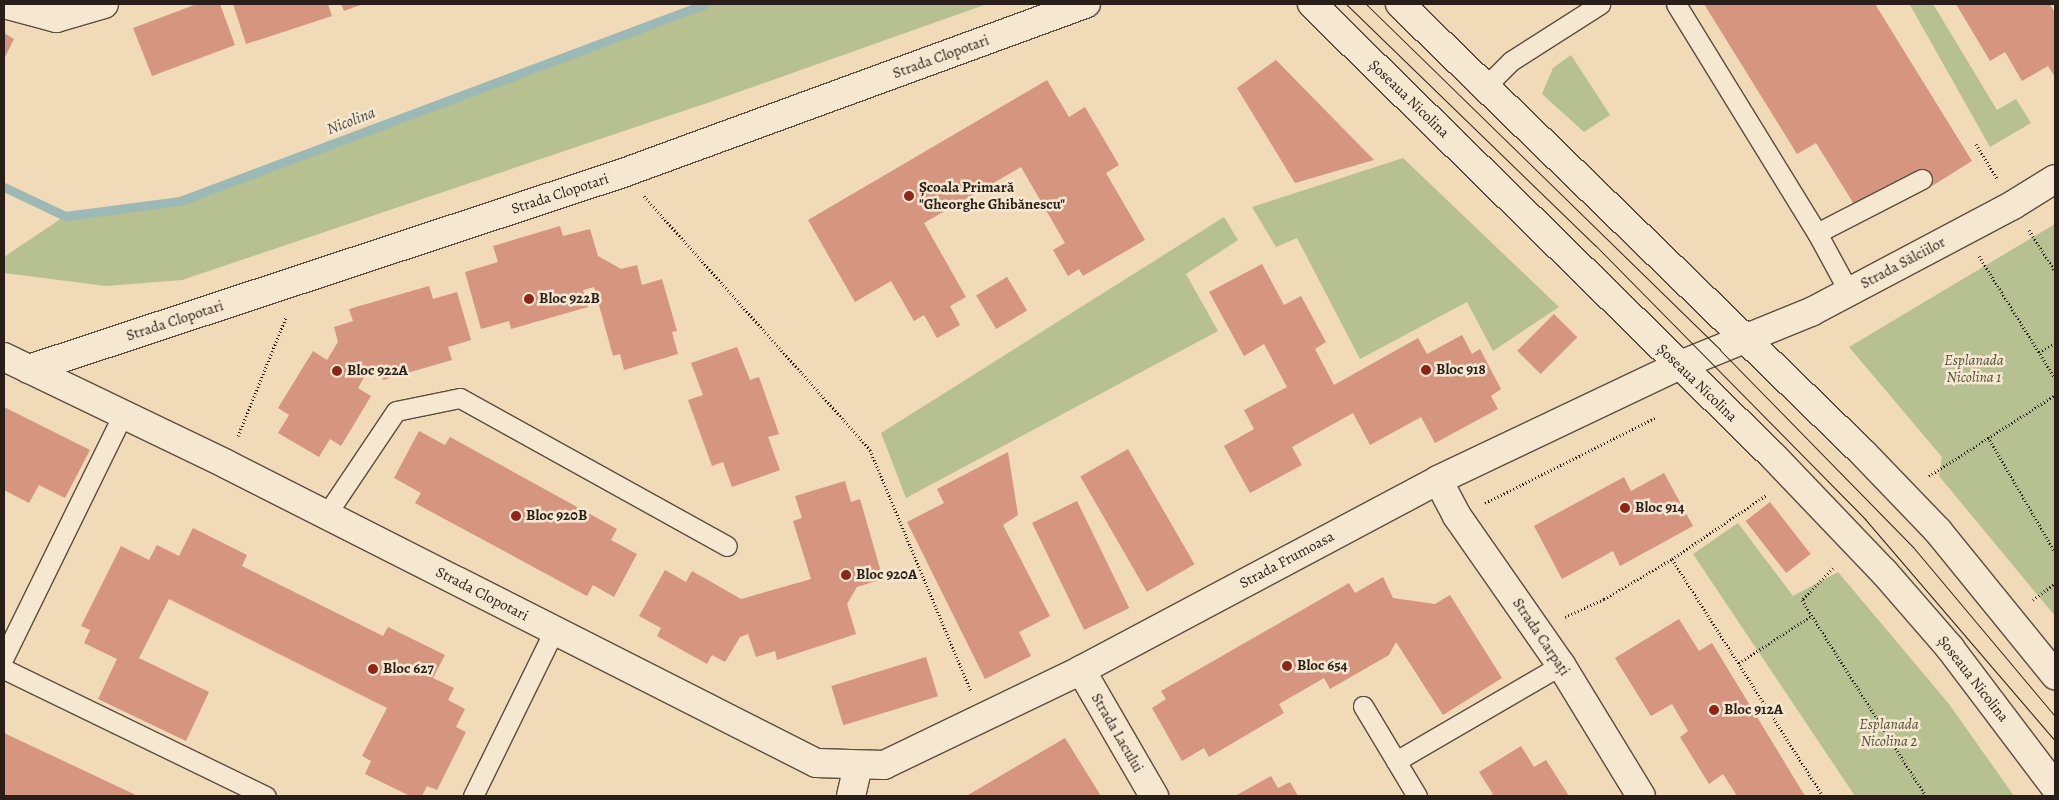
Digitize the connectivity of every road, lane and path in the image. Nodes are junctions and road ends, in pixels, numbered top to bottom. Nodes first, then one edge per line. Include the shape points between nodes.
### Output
1 (4, 4) edge
2 (104, 4) edge
3 (1086, 4) edge
4 (1312, 4) edge
5 (1400, 4) edge
6 (1600, 4) edge
7 (1676, 4) edge
8 (1484, 88) junction
9 (1976, 144) dead end
10 (624, 174) junction
11 (1922, 179) dead end
12 (2055, 179) edge
13 (2014, 205) junction
14 (1963, 232) junction
15 (1817, 233) junction
16 (2055, 271) edge
17 (301, 280) junction
18 (1849, 292) junction
19 (1746, 338) junction
20 (2055, 343) edge
21 (2040, 352) junction
22 (4, 357) edge
23 (1678, 366) junction
24 (29, 369) junction
25 (2055, 378) edge
26 (2055, 395) edge
27 (123, 414) junction
28 (1657, 416) dead end
29 (1988, 437) junction
30 (226, 464) junction
31 (1929, 476) dead end
32 (1438, 480) junction
33 (1766, 495) dead end
34 (326, 515) junction
35 (1457, 516) junction
36 (727, 546) dead end
37 (2055, 552) edge
38 (1672, 559) junction
39 (1833, 568) dead end
40 (2055, 584) edge
41 (2033, 600) dead end
42 (1811, 616) junction
43 (1537, 630) junction
44 (554, 631) junction
45 (4, 657) edge
46 (1739, 663) junction
47 (1561, 665) junction
48 (4, 669) edge
49 (1080, 670) junction
50 (2055, 675) edge
51 (1363, 706) dead end
52 (982, 717) junction
53 (1396, 761) junction
54 (858, 766) junction
55 (2055, 787) edge
56 (266, 796) edge
57 (473, 796) edge
58 (851, 796) edge
59 (1154, 796) edge
60 (1417, 796) edge
61 (1641, 796) edge
62 (1823, 796) edge
63 (1926, 796) edge

1 - 2 street via 56,18
3 - 10 street, Strada Clopotari
4 - 23 street, Șoseaua Nicolina
5 - 8 street
6 - 8 lane via 1511,61
7 - 15 lane
8 - 19 street
9 - 13 path
10 - 17 street, Strada Clopotari
10 - 52 path via 870,450
11 - 15 lane
12 - 13 street, Strada Sălciilor
13 - 14 street, Strada Sălciilor
13 - 16 path
14 - 18 street, Strada Sălciilor
14 - 21 path
15 - 18 lane
17 - 24 street, Strada Clopotari
17 - 30 path
18 - 19 street, Strada Sălciilor
19 - 23 street, Strada Frumoasa
19 - 50 street via 1938,531
20 - 21 path
21 - 25 path
22 - 24 street, Strada Clopotari
23 - 32 street, Strada Frumoasa
23 - 55 street, Șoseaua Nicolina via 1774,457 1884,572 1950,648
24 - 27 street, Strada Clopotari
26 - 29 path
27 - 30 street, Strada Clopotari
27 - 45 lane
28 - 35 path
29 - 31 path
29 - 37 path
30 - 34 street, Strada Clopotari
32 - 35 street, Strada Carpați
32 - 49 street, Strada Frumoasa
33 - 38 path
34 - 36 lane via 396,411 460,398
34 - 44 street, Strada Clopotari
35 - 43 street, Strada Carpați
38 - 43 path via 1604,599
38 - 46 path
39 - 42 path via 1802,600
40 - 41 path
42 - 46 path
42 - 63 path
43 - 47 street, Strada Carpați
44 - 54 street, Strada Clopotari via 816,762
44 - 57 lane
46 - 62 path
47 - 53 lane
47 - 61 street, Strada Carpați
48 - 56 lane
49 - 52 street, Strada Frumoasa
49 - 59 street, Strada Lacului
51 - 53 lane
52 - 54 street, Strada Frumoasa via 884,765
53 - 60 lane
54 - 58 street

